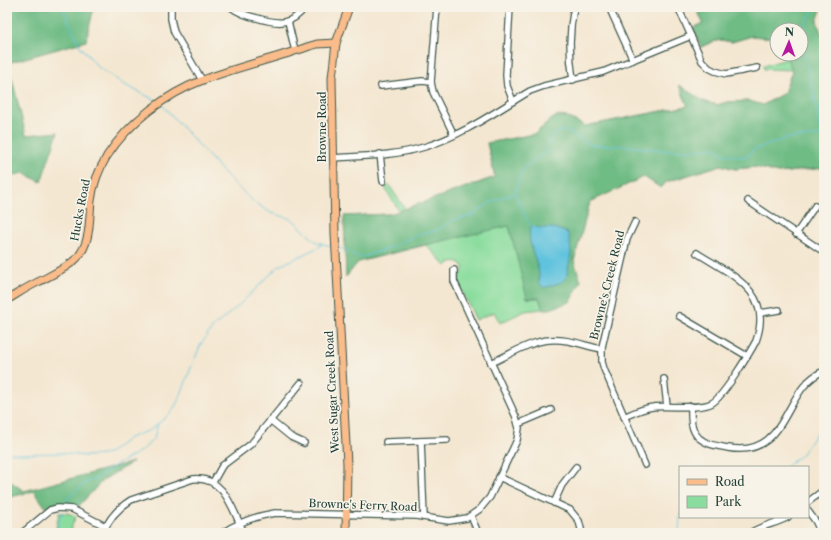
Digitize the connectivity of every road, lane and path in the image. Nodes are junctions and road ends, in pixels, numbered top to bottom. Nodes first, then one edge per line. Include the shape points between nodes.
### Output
1 (171, 7) edge
2 (231, 7) edge
3 (305, 7) edge
4 (349, 7) edge
5 (437, 7) edge
6 (510, 7) edge
7 (574, 7) edge
8 (609, 7) edge
9 (678, 7) edge
10 (288, 21) junction
11 (691, 36) junction
12 (336, 43) junction
13 (295, 51) junction
14 (633, 60) junction
15 (757, 68) dead end
16 (202, 80) junction
17 (573, 80) junction
18 (431, 82) junction
19 (381, 86) dead end
20 (513, 101) junction
21 (454, 135) junction
22 (380, 154) junction
23 (333, 158) junction
24 (383, 181) dead end
25 (748, 201) dead end
26 (815, 206) dead end
27 (635, 222) dead end
28 (796, 234) junction
29 (336, 249) joint
30 (824, 252) edge
31 (697, 254) dead end
32 (454, 270) dead end
33 (7, 300) edge
34 (779, 310) dead end
35 (760, 313) junction
36 (679, 316) dead end
37 (602, 349) junction
38 (747, 356) junction
39 (492, 363) junction
40 (824, 371) edge
41 (664, 380) dead end
42 (301, 383) dead end
43 (667, 406) junction
44 (691, 406) junction
45 (551, 410) dead end
46 (624, 416) junction
47 (270, 420) junction
48 (518, 424) junction
49 (447, 440) dead end
50 (422, 441) junction
51 (386, 442) dead end
52 (304, 443) dead end
53 (645, 465) dead end
54 (576, 467) dead end
55 (499, 476) junction
56 (213, 482) junction
57 (824, 490) edge
58 (809, 501) edge
59 (554, 503) junction
60 (809, 512) edge
61 (347, 514) junction
62 (471, 516) junction
63 (424, 517) junction
64 (786, 518) edge
65 (239, 523) junction
66 (106, 526) junction
67 (22, 533) edge
68 (103, 533) edge
69 (222, 533) edge
70 (244, 533) edge
71 (346, 533) edge
72 (478, 533) edge
73 (582, 533) edge
74 (750, 533) edge
75 (821, 533) edge

1 - 16 street via 174,32
2 - 10 street via 240,14 272,23
3 - 10 street
4 - 12 main road, Browne Road
5 - 18 street
6 - 20 street via 506,75
7 - 17 street via 570,59
8 - 14 street
9 - 11 street
10 - 13 street
11 - 14 street
11 - 15 street via 702,61 715,71 726,74
12 - 13 main road, Hucks Road via 317,44
12 - 23 main road, Browne Road via 332,78
13 - 16 main road, Hucks Road
14 - 17 street via 604,72
16 - 33 main road, Hucks Road via 157,105 116,144 103,164 93,189 87,237 79,255 64,268
17 - 20 street via 544,86
18 - 19 street
18 - 21 street via 433,92
20 - 21 street
21 - 22 street via 425,147
22 - 23 street
22 - 24 street
23 - 29 main road, Browne Road
25 - 28 street
26 - 28 street
27 - 37 street, Browne's Creek Road via 627,239
28 - 30 street
29 - 61 main road, West Sugar Creek Road via 347,464
31 - 35 street via 742,281 754,295
32 - 39 street via 454,281
34 - 35 street
35 - 38 street via 759,332
36 - 38 street
37 - 39 street via 563,340 545,340
37 - 46 street, Browne's Creek Road via 604,369
38 - 44 street via 717,400 706,405
39 - 48 street
40 - 44 street via 805,384 772,436 750,448 727,448 709,444 701,439 692,427
41 - 43 street
42 - 47 street
43 - 44 street
43 - 46 street via 650,407
45 - 48 street
46 - 53 street, Browne's Creek Road
47 - 52 street via 291,437
47 - 56 street via 247,448 222,466
48 - 55 street via 517,440
49 - 50 street
50 - 51 street
50 - 63 street
54 - 59 street via 562,485
55 - 59 street
55 - 62 street via 485,503
56 - 65 street via 223,491
56 - 66 street via 193,479 135,498 119,508
57 - 58 street
59 - 73 street via 574,514
60 - 75 street
61 - 63 street, Browne's Ferry Road
61 - 65 street, Browne's Ferry Road via 275,513
61 - 71 main road, West Sugar Creek Road
62 - 63 street, Browne's Ferry Road via 449,521
62 - 72 street
64 - 74 street
65 - 69 street, Browne's Ferry Road
65 - 70 street
66 - 67 street via 72,509 58,508 50,510
66 - 68 street

